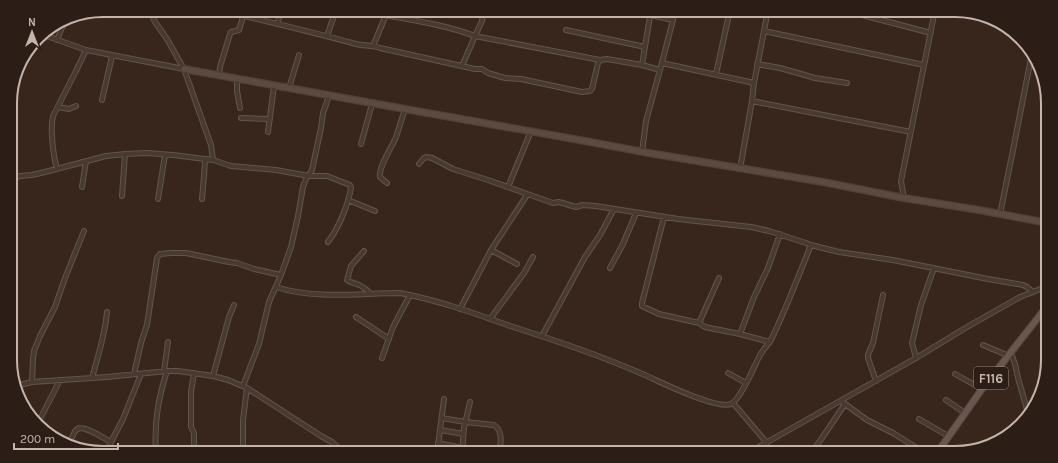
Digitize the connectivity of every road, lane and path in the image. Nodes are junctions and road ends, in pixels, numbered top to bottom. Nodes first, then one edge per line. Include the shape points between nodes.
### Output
1 (152, 17) edge
2 (279, 17) edge
3 (334, 17) edge
4 (384, 17) edge
5 (395, 17) edge
6 (483, 17) edge
7 (650, 17) edge
8 (665, 17) edge
9 (673, 17) edge
10 (728, 17) edge
11 (767, 17) edge
12 (869, 17) edge
13 (932, 17) edge
14 (673, 20) junction
15 (276, 24) junction
16 (63, 27) edge
17 (566, 30) dead end
18 (764, 31) junction
19 (930, 33) junction
20 (327, 36) junction
21 (475, 36) junction
22 (52, 38) edge
23 (57, 40) junction
24 (373, 46) junction
25 (645, 47) junction
26 (86, 50) junction
27 (299, 55) dead end
28 (112, 56) junction
29 (600, 60) junction
30 (1030, 61) edge
31 (662, 63) junction
32 (642, 64) junction
33 (757, 64) junction
34 (924, 65) junction
35 (462, 66) junction
36 (184, 69) junction
37 (660, 70) junction
38 (716, 74) junction
39 (219, 76) junction
40 (237, 79) junction
41 (754, 83) junction
42 (847, 83) dead end
43 (274, 86) junction
44 (289, 88) junction
45 (329, 96) junction
46 (102, 100) dead end
47 (752, 102) junction
48 (372, 104) junction
49 (76, 106) dead end
50 (58, 107) junction
51 (240, 108) dead end
52 (405, 110) junction
53 (241, 118) dead end
54 (270, 120) junction
55 (531, 131) junction
56 (268, 132) dead end
57 (910, 132) junction
58 (361, 144) dead end
59 (642, 152) junction
60 (125, 154) junction
61 (165, 154) junction
62 (205, 160) junction
63 (214, 160) junction
64 (86, 161) junction
65 (419, 164) dead end
66 (57, 169) junction
67 (740, 169) junction
68 (309, 176) junction
69 (17, 177) edge
70 (387, 183) dead end
71 (82, 187) dead end
72 (508, 187) junction
73 (527, 194) junction
74 (122, 196) dead end
75 (904, 198) junction
76 (158, 199) dead end
77 (202, 199) dead end
78 (348, 200) junction
79 (614, 210) junction
80 (375, 211) dead end
81 (636, 213) junction
82 (1000, 214) junction
83 (664, 217) junction
84 (1041, 221) edge
85 (84, 231) dead end
86 (780, 234) junction
87 (328, 242) dead end
88 (811, 245) junction
89 (491, 250) junction
90 (364, 251) dead end
91 (533, 257) dead end
92 (518, 264) dead end
93 (610, 268) dead end
94 (934, 268) junction
95 (281, 275) junction
96 (719, 278) dead end
97 (276, 287) junction
98 (1041, 289) edge
99 (1033, 292) junction
100 (370, 293) junction
101 (410, 295) junction
102 (883, 295) dead end
103 (234, 305) dead end
104 (460, 309) junction
105 (107, 312) dead end
106 (1041, 314) edge
107 (356, 317) dead end
108 (490, 319) junction
109 (699, 323) junction
110 (740, 334) junction
111 (542, 336) junction
112 (389, 339) junction
113 (168, 342) dead end
114 (770, 342) junction
115 (983, 345) dead end
116 (1010, 354) junction
117 (382, 358) dead end
118 (916, 358) junction
119 (165, 371) junction
120 (194, 373) junction
121 (728, 373) dead end
122 (134, 374) junction
123 (141, 374) junction
124 (955, 374) dead end
125 (213, 376) junction
126 (92, 378) junction
127 (60, 380) junction
128 (876, 381) junction
129 (32, 382) junction
130 (746, 383) junction
131 (21, 385) edge
132 (245, 387) junction
133 (982, 389) junction
134 (444, 399) dead end
135 (946, 400) dead end
136 (841, 401) junction
137 (470, 402) dead end
138 (734, 403) junction
139 (845, 404) junction
140 (1026, 408) edge
141 (965, 413) junction
142 (442, 418) junction
143 (40, 419) edge
144 (919, 419) dead end
145 (465, 422) junction
146 (441, 430) junction
147 (463, 434) junction
148 (948, 436) junction
149 (71, 439) edge
150 (111, 442) junction
151 (767, 443) junction
152 (438, 444) joint
153 (109, 446) edge
154 (156, 446) edge
155 (194, 446) edge
156 (243, 446) edge
157 (337, 446) edge
158 (446, 446) edge
159 (463, 446) edge
160 (501, 446) edge
161 (761, 446) edge
162 (816, 446) edge
163 (914, 446) edge
164 (942, 446) edge

1 - 36 street
2 - 15 street
3 - 20 street
4 - 24 street
5 - 21 street
6 - 21 street
7 - 25 street
8 - 14 street
9 - 14 street
10 - 38 street
11 - 18 street
12 - 19 street
13 - 19 street
14 - 31 street
15 - 20 street
15 - 39 street via 243,17 238,30 230,34
16 - 23 street
17 - 25 street
18 - 33 street
18 - 34 street
19 - 34 street
20 - 24 street
21 - 29 street
21 - 35 street
22 - 23 street
23 - 26 street
24 - 35 street
25 - 32 street
26 - 28 street
26 - 50 street
27 - 44 street
28 - 36 street
28 - 46 street
29 - 32 street
29 - 35 street via 592,89 587,92 505,78 482,69
30 - 82 street
31 - 37 street
31 - 38 street
32 - 37 street
33 - 41 street
33 - 42 street
34 - 57 street
36 - 39 street
36 - 63 street
37 - 59 street via 646,121
38 - 41 street
39 - 40 street
40 - 43 street
40 - 51 street
41 - 47 street
43 - 44 street
43 - 54 street
44 - 45 street
45 - 48 street
45 - 68 street
47 - 57 street
47 - 67 street
48 - 52 street
48 - 58 street
49 - 50 street via 69,109
50 - 66 street via 52,120
52 - 55 street
52 - 70 street via 379,174
53 - 54 street
54 - 56 street
55 - 59 street
55 - 72 street
57 - 75 street via 901,181
59 - 67 street
60 - 61 street
60 - 64 street
60 - 74 street
61 - 62 street
61 - 76 street
62 - 63 street
62 - 77 street
63 - 68 street via 231,166
64 - 66 street
64 - 71 street
65 - 72 street via 428,157 453,169
66 - 69 street
67 - 75 street
68 - 78 street via 327,176 350,185
68 - 95 street via 303,187 295,232
72 - 73 street
73 - 79 street via 553,203
73 - 89 street
75 - 82 street
78 - 80 street
78 - 87 street via 335,234
79 - 81 street
79 - 111 street
81 - 83 street
81 - 93 street
82 - 84 street
83 - 86 street via 744,226
83 - 109 street via 642,306 659,314
85 - 129 street via 55,307 34,351
86 - 88 street
86 - 110 street
88 - 94 street
88 - 114 street
89 - 92 street
89 - 104 street
90 - 100 street via 351,266 348,280
91 - 108 street
94 - 99 street via 1023,285
94 - 118 street via 921,305 912,343
95 - 97 street
95 - 122 street via 186,253 160,254 156,258 147,325
96 - 109 street
97 - 100 street via 315,294
97 - 132 street via 269,302
98 - 99 street
99 - 118 street via 1020,297
100 - 101 street
101 - 104 street
101 - 112 street
102 - 128 street via 868,358
103 - 125 street
104 - 108 street
105 - 126 street
106 - 116 main road, F116
107 - 112 street
108 - 111 street
109 - 110 street via 705,327
110 - 114 street
111 - 138 street via 712,402
112 - 117 street
113 - 119 street
114 - 130 street via 760,355
115 - 116 street
116 - 133 main road, F116
116 - 140 street
118 - 128 street
119 - 120 street
119 - 123 street
119 - 154 street via 156,418
120 - 125 street
120 - 155 street via 191,424
121 - 130 street
122 - 123 street
122 - 126 street
123 - 150 street
124 - 133 street
125 - 132 street
126 - 127 street
127 - 129 street
127 - 143 street
128 - 136 street
129 - 131 street
130 - 138 street
132 - 156 street
132 - 157 street
133 - 141 main road, F116
134 - 142 street
135 - 141 street
136 - 139 street
136 - 151 street
137 - 145 street
138 - 151 street
139 - 162 street
139 - 163 street via 867,420
141 - 148 main road, F116
142 - 145 street
142 - 146 street
144 - 148 street
145 - 147 street
145 - 160 street via 497,426
146 - 147 street
146 - 152 street
147 - 159 street
148 - 164 main road, F116
149 - 150 street via 75,431 82,428
150 - 153 street
151 - 161 street
152 - 158 street

